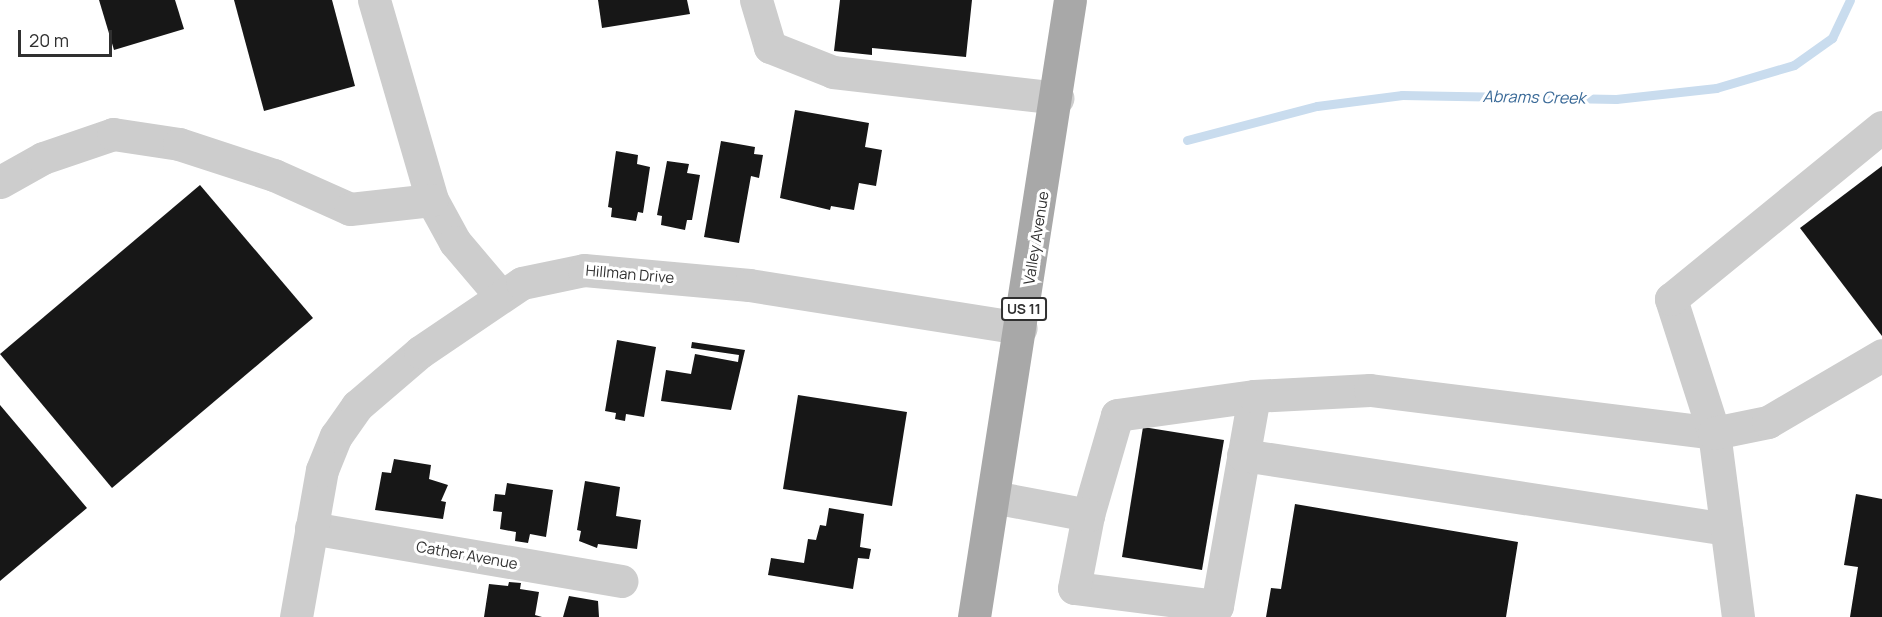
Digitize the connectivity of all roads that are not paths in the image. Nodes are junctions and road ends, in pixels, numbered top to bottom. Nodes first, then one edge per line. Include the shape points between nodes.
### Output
1 (374, 0) edge
2 (756, 0) edge
3 (1070, 0) edge
4 (1058, 98) junction
5 (1882, 127) edge
6 (0, 183) edge
7 (432, 200) junction
8 (500, 295) junction
9 (1021, 328) junction
10 (1882, 355) edge
11 (1254, 396) junction
12 (1714, 433) junction
13 (1244, 454) junction
14 (993, 497) junction
15 (1088, 515) junction
16 (311, 528) junction
17 (1726, 529) junction
18 (622, 581) dead end
19 (296, 617) edge
20 (974, 617) edge
21 (1738, 617) edge

1 - 7 street
2 - 4 street via 770,47 833,72
3 - 4 main road, Valley Avenue / US 11
4 - 9 main road, Valley Avenue / US 11
5 - 12 street via 1671,299
6 - 7 street via 43,158 113,134 179,144 274,175 350,209
7 - 8 street via 455,242
8 - 9 street, Hillman Drive via 556,273 584,270 749,285
8 - 16 street, Hillman Drive via 420,352 357,406 336,436 322,470
9 - 14 main road, Valley Avenue / US 11
10 - 12 street via 1768,422
11 - 12 street via 1398,392
11 - 13 street
11 - 15 street via 1117,415
12 - 17 street
13 - 15 street via 1217,606 1074,588
13 - 17 street
14 - 15 street
14 - 20 main road, Valley Avenue / US 11
16 - 18 street, Cather Avenue
16 - 19 street, Hillman Drive
17 - 21 street

